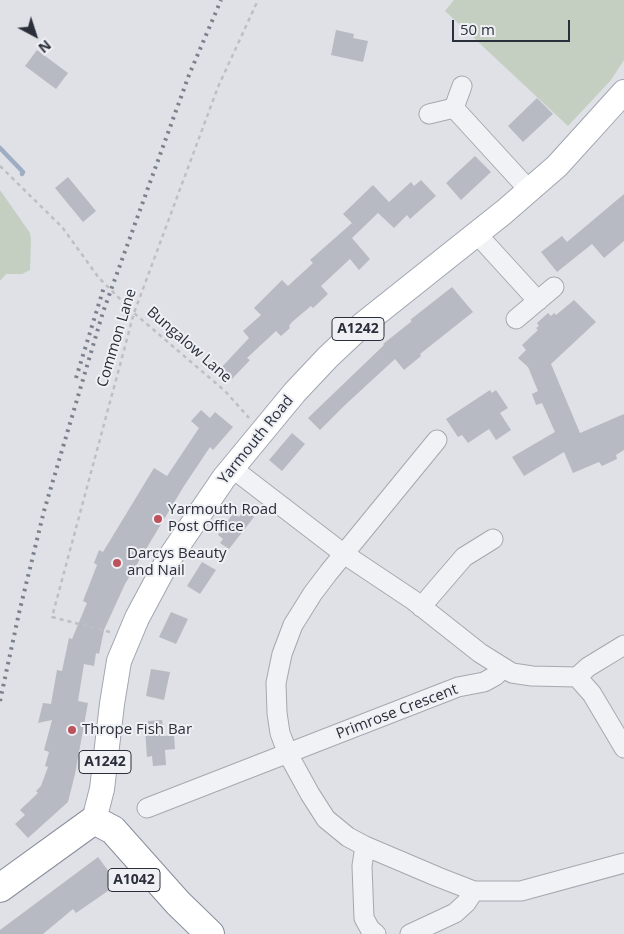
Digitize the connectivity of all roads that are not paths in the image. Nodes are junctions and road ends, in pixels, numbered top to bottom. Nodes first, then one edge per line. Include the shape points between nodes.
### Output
1 (462, 86) dead end
2 (624, 92) edge
3 (454, 108) junction
4 (429, 114) dead end
5 (530, 190) junction
6 (476, 233) junction
7 (554, 287) dead end
8 (538, 301) junction
9 (516, 319) dead end
10 (436, 440) dead end
11 (232, 468) junction
12 (493, 539) dead end
13 (344, 554) junction
14 (421, 607) junction
15 (624, 645) edge
16 (504, 668) junction
17 (577, 677) junction
18 (624, 748) edge
19 (288, 754) junction
20 (146, 808) dead end
21 (94, 820) junction
22 (366, 846) junction
23 (624, 864) edge
24 (0, 888) edge
25 (474, 890) junction
26 (186, 934) edge
27 (210, 934) edge
28 (376, 934) edge
29 (410, 934) edge

1 - 3 street
2 - 5 main road, Yarmouth Road / A1242 via 576,147
3 - 4 street
3 - 5 street
5 - 6 main road, Yarmouth Road / A1242
6 - 8 street
6 - 11 main road, Yarmouth Road / A1242 via 328,357
7 - 8 street
8 - 9 street
10 - 13 street
11 - 13 street
11 - 21 main road, Yarmouth Road / A1242 via 168,560 119,661 102,788
12 - 14 street via 464,557
13 - 14 street
13 - 19 street via 313,593 293,626 282,654 276,683 277,713
14 - 16 street
15 - 17 street
16 - 17 street via 512,673 532,676
16 - 19 street, Primrose Crescent via 484,682 450,691
17 - 18 street via 592,694
19 - 20 street, Primrose Crescent
19 - 22 street via 326,819 348,837
21 - 24 highway
21 - 26 highway, A1042 via 98,842
21 - 27 highway, A1042 via 113,830
22 - 25 street
22 - 28 street via 362,866 364,918
23 - 25 street via 520,891
25 - 29 street via 455,913

